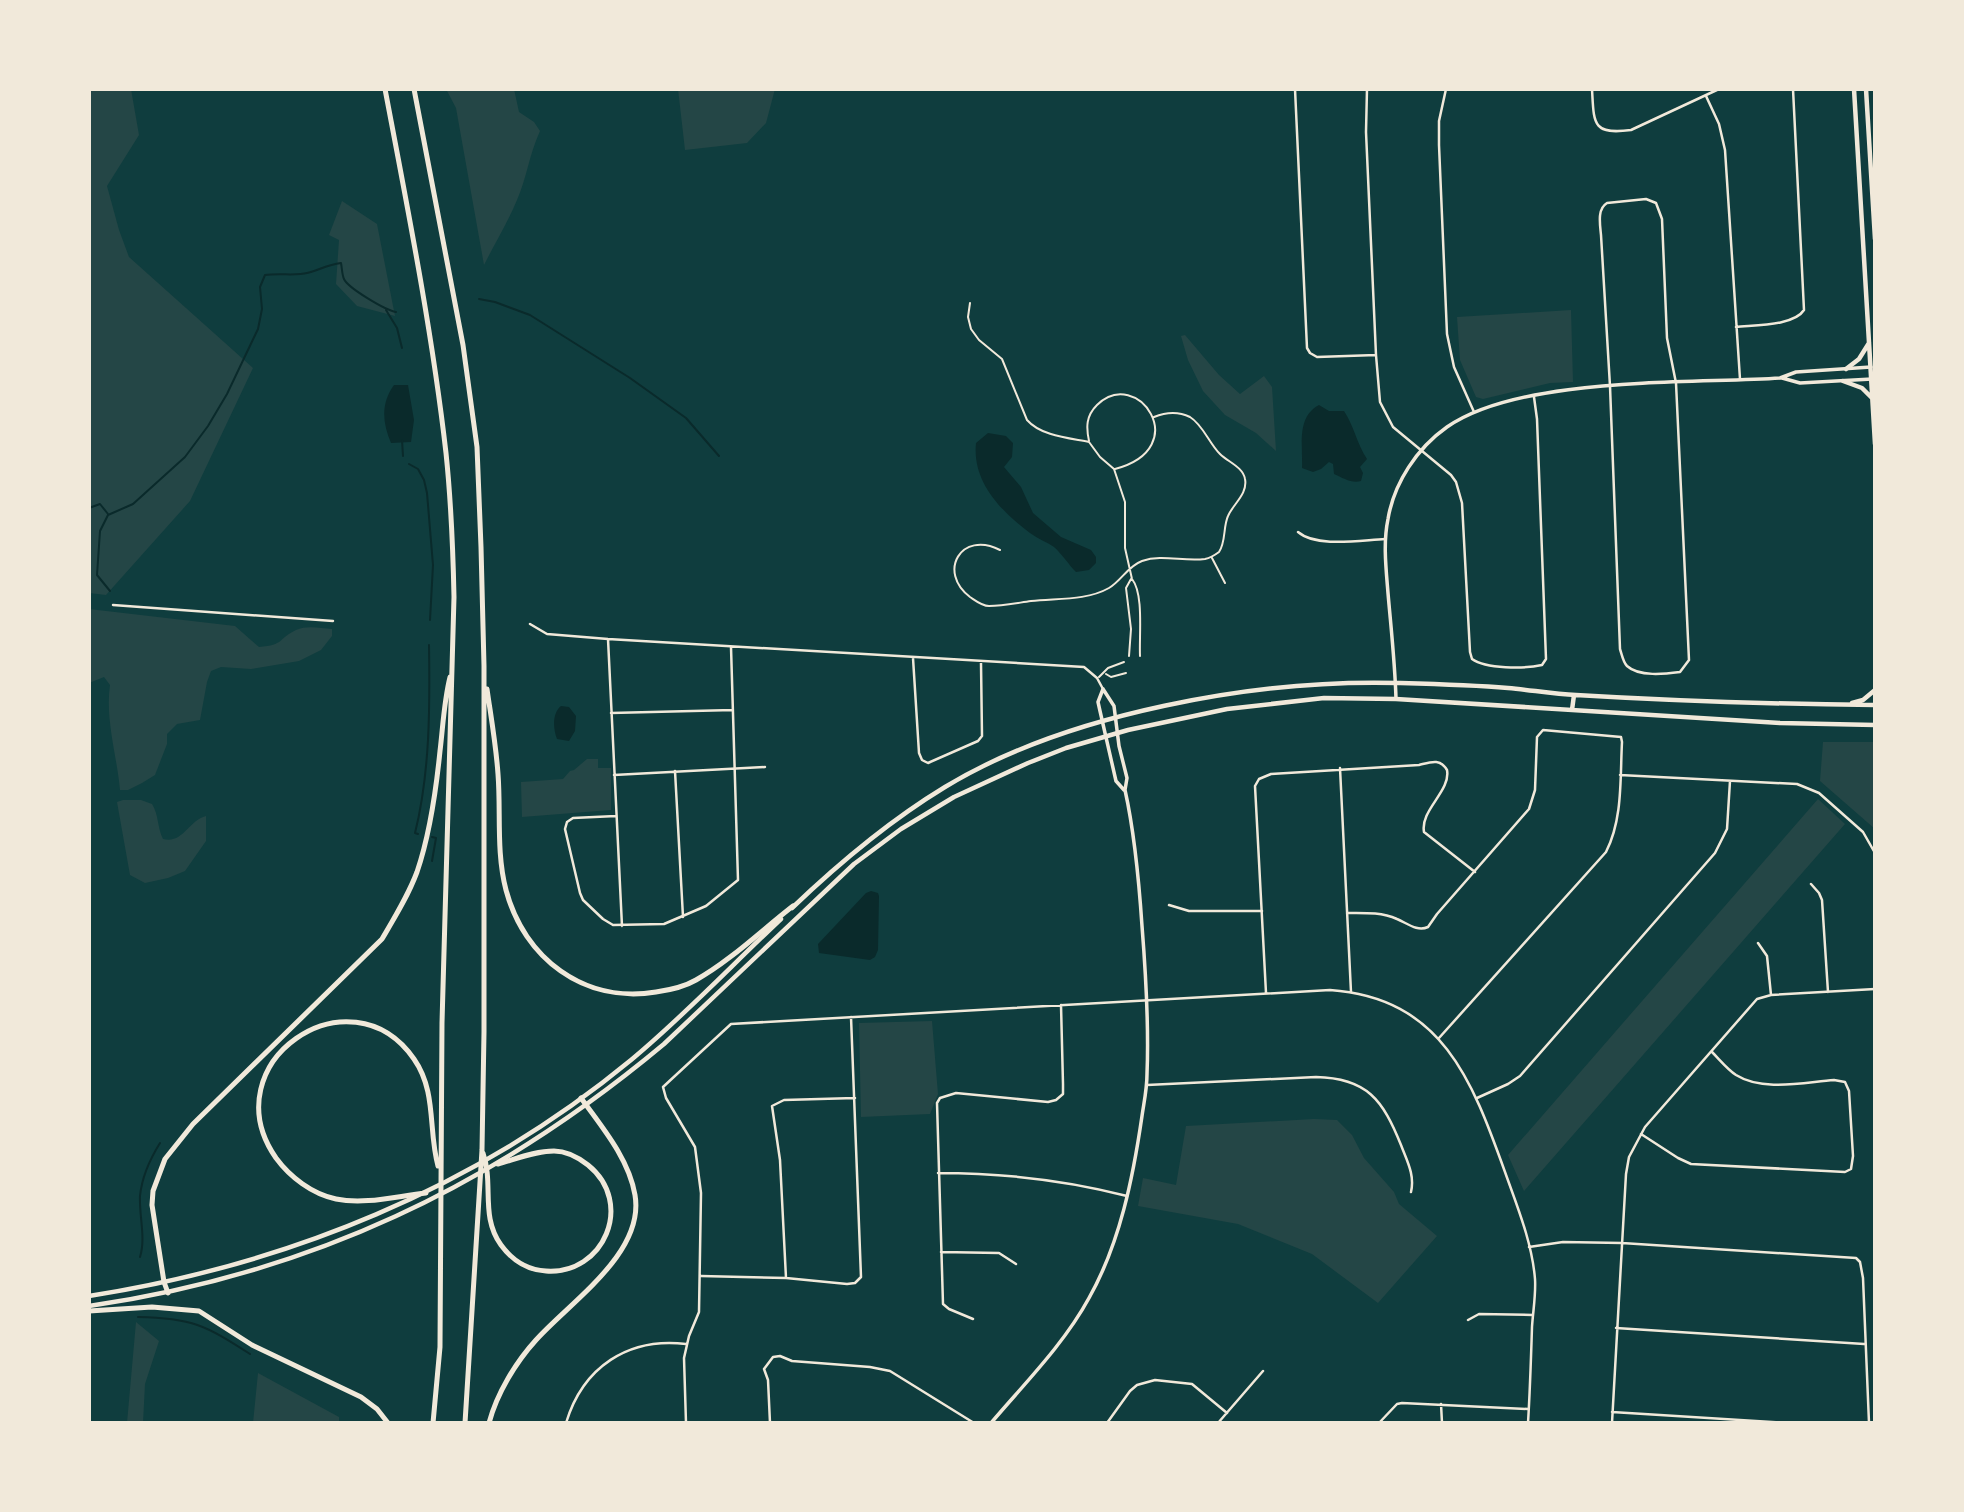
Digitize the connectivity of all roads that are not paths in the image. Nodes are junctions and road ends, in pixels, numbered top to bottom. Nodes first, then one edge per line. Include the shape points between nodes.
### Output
1 (385, 89) edge
2 (414, 89) edge
3 (1295, 89) edge
4 (1367, 89) edge
5 (1446, 89) edge
6 (1592, 89) edge
7 (1719, 89) edge
8 (1793, 89) edge
9 (1854, 89) edge
10 (1866, 89) edge
11 (1706, 96) junction
12 (1875, 239) edge
13 (970, 303) dead end
14 (1736, 327) junction
15 (1869, 342) junction
16 (1376, 355) junction
17 (1873, 367) edge
18 (1846, 369) junction
19 (1780, 377) junction
20 (1873, 379) edge
21 (1740, 380) junction
22 (1843, 381) junction
23 (1676, 383) junction
24 (1611, 386) junction
25 (1534, 397) junction
26 (1873, 399) junction
27 (1474, 413) junction
28 (1154, 417) junction
29 (1089, 442) junction
30 (1875, 444) edge
31 (1422, 450) junction
32 (1114, 469) junction
33 (1298, 532) dead end
34 (1385, 539) junction
35 (1000, 550) dead end
36 (1212, 557) junction
37 (1130, 568) junction
38 (1132, 579) junction
39 (1225, 583) dead end
40 (113, 605) dead end
41 (333, 621) dead end
42 (530, 624) dead end
43 (608, 639) junction
44 (730, 647) junction
45 (1129, 656) dead end
46 (1140, 656) dead end
47 (913, 658) junction
48 (981, 661) junction
49 (1124, 662) dead end
50 (453, 663) junction
51 (484, 666) junction
52 (1126, 673) dead end
53 (1105, 674) junction
54 (1097, 678) junction
55 (1395, 682) junction
56 (1103, 689) junction
57 (1875, 690) edge
58 (1574, 695) junction
59 (1396, 699) junction
60 (1846, 704) junction
61 (1875, 705) edge
62 (733, 710) junction
63 (1572, 710) junction
64 (611, 713) junction
65 (1115, 717) junction
66 (1102, 721) junction
67 (1875, 724) edge
68 (1118, 733) junction
69 (1106, 737) junction
70 (765, 767) dead end
71 (735, 768) junction
72 (1340, 768) junction
73 (675, 771) junction
74 (614, 775) junction
75 (1620, 775) junction
76 (1730, 781) junction
77 (1125, 790) junction
78 (616, 816) junction
79 (1875, 853) edge
80 (1475, 872) junction
81 (1811, 884) dead end
82 (1169, 905) dead end
83 (793, 906) junction
84 (1262, 912) junction
85 (1347, 913) junction
86 (683, 918) junction
87 (622, 926) junction
88 (1758, 943) dead end
89 (1875, 989) edge
90 (1351, 992) junction
91 (1828, 992) junction
92 (1266, 993) junction
93 (1771, 995) junction
94 (1147, 1000) junction
95 (1061, 1005) junction
96 (851, 1017) junction
97 (1439, 1038) junction
98 (1711, 1051) junction
99 (1147, 1085) junction
100 (581, 1098) junction
101 (856, 1098) junction
102 (1476, 1098) junction
103 (587, 1105) junction
104 (1641, 1134) junction
105 (482, 1150) junction
106 (498, 1164) junction
107 (440, 1173) junction
108 (938, 1173) junction
109 (1410, 1192) dead end
110 (426, 1193) junction
111 (1127, 1196) junction
112 (1622, 1242) junction
113 (1529, 1247) junction
114 (941, 1252) junction
115 (1016, 1264) dead end
116 (701, 1276) junction
117 (786, 1278) junction
118 (164, 1282) junction
119 (168, 1293) junction
120 (89, 1296) edge
121 (89, 1308) edge
122 (1533, 1315) junction
123 (973, 1319) dead end
124 (1468, 1320) dead end
125 (1616, 1328) junction
126 (686, 1344) junction
127 (1864, 1344) junction
128 (1263, 1371) dead end
129 (1441, 1404) junction
130 (1528, 1409) junction
131 (1612, 1412) junction
132 (1227, 1413) junction
133 (388, 1423) edge
134 (433, 1423) edge
135 (465, 1423) edge
136 (489, 1423) edge
137 (566, 1423) edge
138 (686, 1423) edge
139 (770, 1423) edge
140 (974, 1423) edge
141 (991, 1423) edge
142 (1107, 1423) edge
143 (1218, 1423) edge
144 (1379, 1423) edge
145 (1442, 1423) edge
146 (1528, 1423) edge
147 (1612, 1423) edge
148 (1787, 1423) edge
149 (1870, 1423) edge

1 - 50 highway via 446,456
2 - 51 highway via 452,280 477,447
3 - 16 street via 1307,348 1317,357
4 - 16 street
5 - 27 street via 1438,145 1447,334 1454,367
6 - 11 street via 1597,127 1615,132 1631,130
7 - 11 street
8 - 14 street via 1804,310 1793,320
9 - 15 main road
10 - 12 main road
11 - 14 street via 1725,150
13 - 29 lane via 971,329 1002,359 1027,420 1064,438
14 - 21 street
15 - 17 main road
15 - 18 main road
16 - 31 street via 1386,417
17 - 18 street
17 - 20 main road
18 - 19 street
19 - 21 street
19 - 22 street via 1800,383
20 - 22 street
20 - 26 main road
21 - 23 street
22 - 26 main road via 1862,388
23 - 24 street
23 - 24 street via 1667,338 1662,219 1656,203 1646,200 1607,203 1600,212
23 - 24 street via 1689,660 1680,672 1665,674 1628,667 1620,649
24 - 25 street
25 - 27 street
25 - 31 street via 1548,651 1542,665 1514,667 1472,659 1460,492 1451,475
26 - 30 main road
27 - 31 street via 1448,427
28 - 29 lane via 1144,404 1115,394 1092,410 1086,425
28 - 32 lane via 1156,431 1149,450
28 - 36 lane via 1177,413 1189,417 1246,481 1226,520 1222,545
29 - 32 lane
31 - 34 street via 1399,483
32 - 37 lane via 1125,502
33 - 34 street via 1318,541
34 - 55 street
35 - 37 lane via 971,545 954,565 955,580 965,593 986,606 1091,594 1110,587
36 - 37 lane via 1152,558
36 - 39 lane
37 - 38 lane
38 - 45 lane via 1126,588 1132,629
38 - 46 lane via 1139,608
40 - 41 street
42 - 43 street via 547,634
43 - 44 street
43 - 64 street
44 - 47 street
44 - 62 street
47 - 48 street
47 - 48 street via 919,753 928,763 982,736
48 - 54 street via 1084,667
49 - 53 lane
50 - 107 highway
50 - 118 highway via 417,873 382,939 193,1125 165,1159 152,1205
51 - 83 highway via 506,888 522,931 556,969 579,983 612,993 641,995 673,989 714,967
51 - 105 highway
52 - 53 lane
53 - 54 lane
54 - 56 street
55 - 58 main road
55 - 59 street
55 - 65 main road via 1251,691
56 - 65 street
56 - 66 street via 1098,702
57 - 60 main road via 1863,700
58 - 60 main road
58 - 63 main road
59 - 63 main road
59 - 68 main road via 1324,698 1227,709
60 - 61 main road
62 - 64 street
62 - 71 street
63 - 67 main road
64 - 74 street
65 - 66 main road
65 - 68 street
66 - 69 street
66 - 83 main road via 1029,746 947,786 854,851
68 - 69 main road
68 - 77 street
69 - 77 street via 1115,781
69 - 103 main road via 1066,748 986,782 901,829 854,864 664,1044
70 - 71 street
71 - 73 street
71 - 86 street via 738,880
72 - 80 street via 1434,761 1444,765 1447,780 1424,832
72 - 84 street via 1272,774 1255,786
72 - 85 street
73 - 74 street
73 - 86 street
74 - 78 street
75 - 76 street
75 - 80 street via 1621,737 1544,730 1537,737 1535,790 1529,809
75 - 97 street via 1614,831 1604,855
76 - 79 street via 1797,784 1812,789 1863,832
76 - 102 street via 1727,829 1715,853 1520,1076
77 - 94 street via 1137,868
78 - 87 street
78 - 87 street via 573,818 565,829 583,900 603,919
80 - 85 street via 1423,929 1384,914
81 - 91 street via 1823,909
82 - 84 street via 1189,911
83 - 100 main road via 658,1037
84 - 92 street
85 - 90 street
86 - 87 street
88 - 93 street via 1767,956
89 - 91 street
90 - 92 street
90 - 97 street via 1387,1003
91 - 93 street
92 - 94 street
93 - 98 street via 1757,999
94 - 95 street
94 - 99 street
95 - 96 street
95 - 108 street via 1063,1094 1048,1102 956,1093 940,1098
96 - 101 street
96 - 116 street via 731,1024 663,1087 695,1147 701,1193
97 - 102 street via 1457,1059
98 - 104 street
98 - 104 street via 1750,1081 1845,1082 1851,1169 1691,1164
99 - 109 street via 1316,1077 1353,1082 1368,1091 1391,1120 1412,1173
99 - 111 street
100 - 103 highway
100 - 110 main road
101 - 117 street via 862,1277 847,1284
101 - 117 street via 784,1100 772,1106 780,1160
102 - 113 street
103 - 106 main road
103 - 136 highway via 621,1156 633,1185 632,1227 622,1251 605,1272 514,1368
104 - 112 street via 1626,1174
105 - 106 highway via 489,1219 511,1256 521,1265 559,1272 592,1256 604,1241 612,1206 598,1173 580,1159 556,1151
105 - 135 highway
106 - 119 main road via 384,1223 265,1266
107 - 110 highway via 431,1102 422,1073 402,1045 378,1029 346,1022 311,1029 282,1049 266,1071 259,1099 265,1137 282,1166 307,1187 336,1199 356,1201
107 - 134 highway via 440,1347
108 - 111 street via 1024,1177
108 - 114 street
110 - 118 main road via 318,1239
111 - 141 street via 1109,1258 1085,1305
112 - 113 street
112 - 125 street
112 - 127 street via 1856,1258 1863,1278
113 - 122 street via 1535,1277
114 - 115 street via 999,1253
114 - 123 street via 943,1304
116 - 117 street
116 - 126 street via 699,1312
118 - 119 highway
118 - 120 main road
119 - 121 main road
121 - 133 highway via 199,1311 252,1345 361,1396
122 - 124 street via 1479,1314
122 - 130 street
125 - 127 street
125 - 131 street
126 - 137 street via 636,1347 609,1359 580,1390
126 - 138 street
127 - 149 street
128 - 132 street
129 - 130 street
129 - 144 street via 1397,1404
129 - 145 street
130 - 146 street
131 - 147 street
131 - 148 street
132 - 142 street via 1192,1384 1155,1380 1130,1391
132 - 143 street
139 - 140 street via 764,1369 768,1361 780,1356 890,1371

